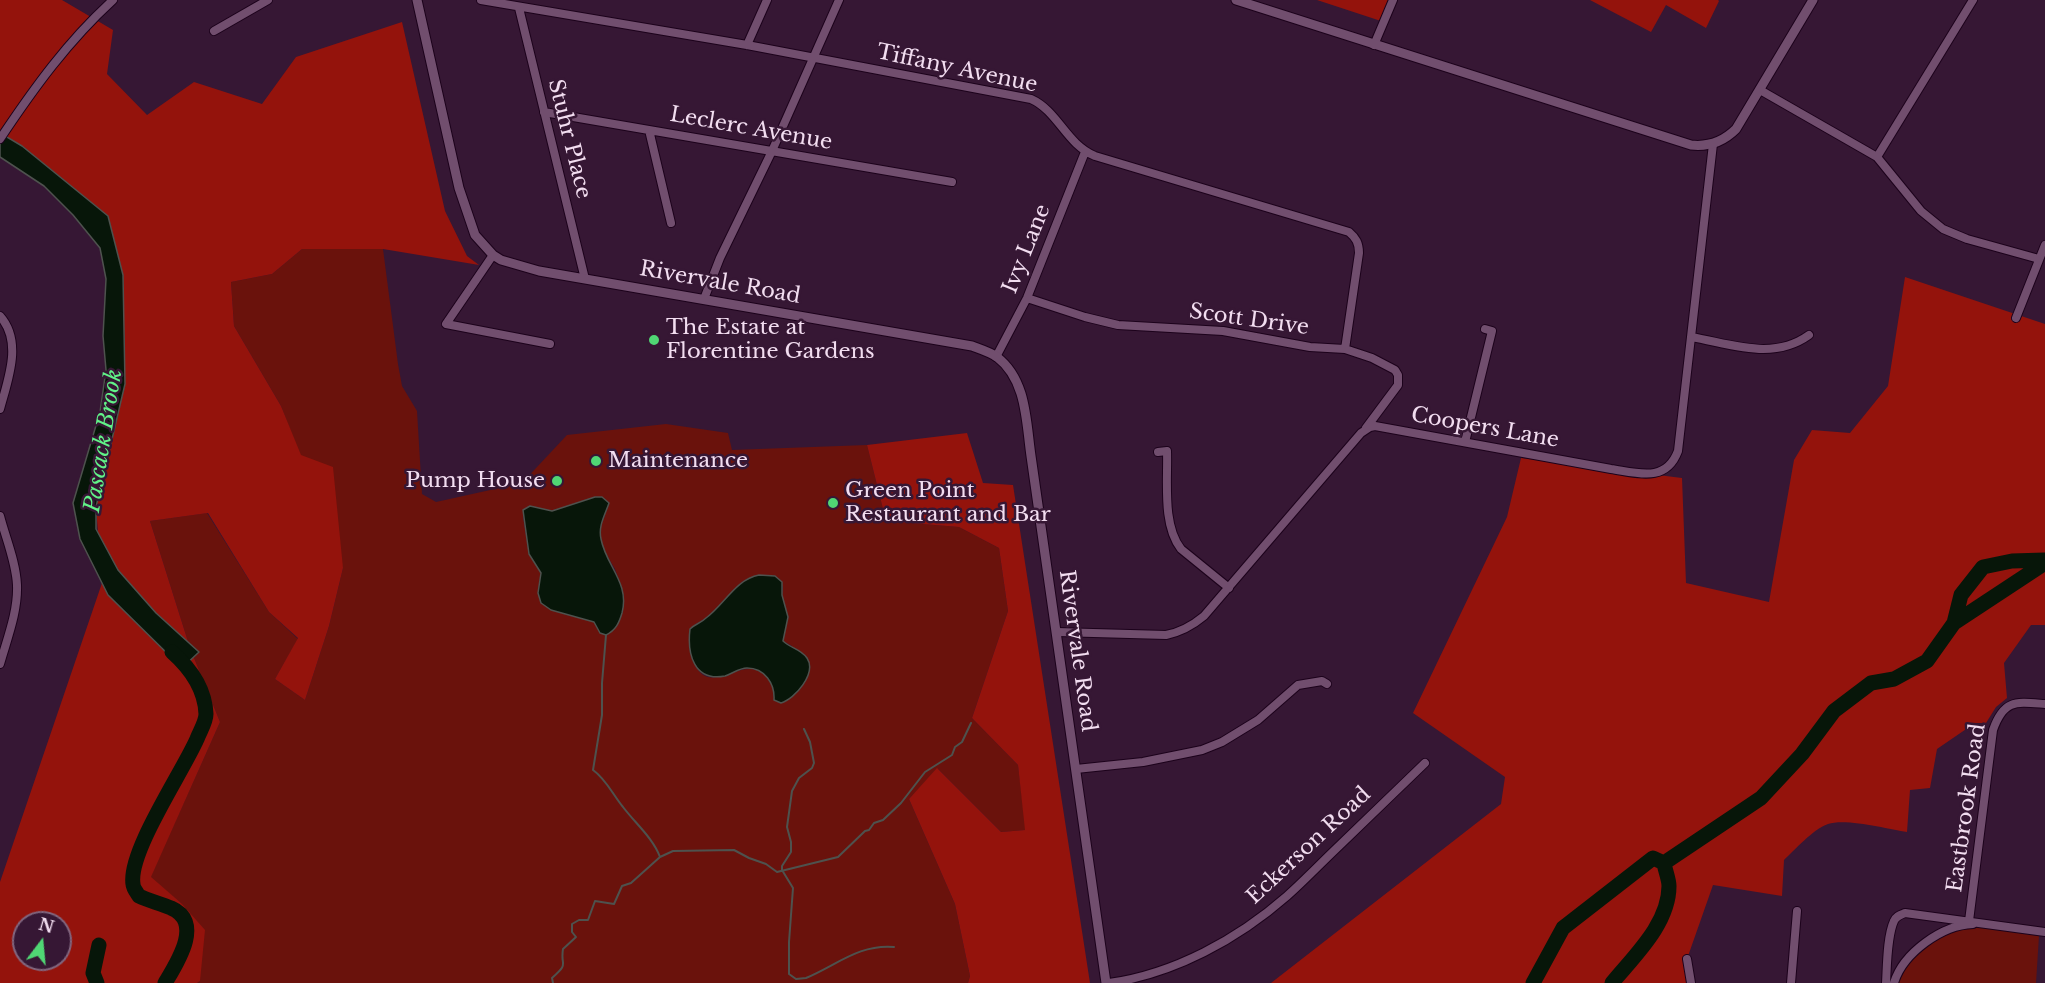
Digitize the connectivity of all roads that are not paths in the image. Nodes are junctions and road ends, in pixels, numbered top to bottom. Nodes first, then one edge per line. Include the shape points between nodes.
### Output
1 (113, 0) edge
2 (268, 0) edge
3 (417, 0) edge
4 (481, 0) edge
5 (767, 0) edge
6 (839, 0) edge
7 (1236, 0) edge
8 (1393, 0) edge
9 (1813, 0) edge
10 (1973, 0) edge
11 (519, 8) junction
12 (214, 31) dead end
13 (747, 45) junction
14 (1374, 45) junction
15 (813, 58) junction
16 (1760, 90) junction
17 (544, 112) junction
18 (649, 130) junction
19 (2, 136) edge
20 (1713, 144) junction
21 (772, 151) junction
22 (1085, 152) junction
23 (1877, 157) junction
24 (952, 182) dead end
25 (671, 223) dead end
26 (2045, 245) edge
27 (493, 255) junction
28 (2039, 259) junction
29 (585, 279) junction
30 (1027, 298) junction
31 (704, 299) junction
32 (0, 316) edge
33 (2016, 318) dead end
34 (1485, 329) dead end
35 (1809, 335) dead end
36 (1691, 337) junction
37 (550, 344) dead end
38 (1346, 350) junction
39 (996, 357) junction
40 (0, 409) edge
41 (1365, 429) junction
42 (1465, 442) junction
43 (1158, 452) dead end
44 (0, 516) edge
45 (1229, 588) junction
46 (1057, 632) junction
47 (0, 664) edge
48 (1327, 684) dead end
49 (2045, 704) edge
50 (1425, 763) dead end
51 (1076, 770) junction
52 (1797, 911) dead end
53 (1969, 921) junction
54 (1984, 925) junction
55 (2045, 932) edge
56 (1687, 959) dead end
57 (1108, 983) edge
58 (1690, 983) edge
59 (1791, 983) edge
60 (1886, 983) edge
61 (1894, 983) edge

1 - 19 street via 60,55
2 - 12 street
3 - 27 street, Rivervale Road via 459,188 475,235
4 - 11 street, Tiffany Avenue
5 - 13 street
6 - 15 street
7 - 14 street
8 - 14 street
9 - 16 street
10 - 23 street
11 - 13 street, Tiffany Avenue
11 - 17 street, Stuhr Place
13 - 15 street, Tiffany Avenue
14 - 20 street via 1691,145
15 - 21 street
15 - 22 street, Tiffany Avenue via 1031,99 1044,107
16 - 20 street via 1736,129
16 - 23 street
17 - 18 street, Leclerc Avenue
17 - 29 street, Stuhr Place
18 - 21 street, Leclerc Avenue
18 - 25 street
20 - 36 street, Coopers Lane
21 - 24 street, Leclerc Avenue
21 - 31 street
22 - 30 street, Ivy Lane
22 - 38 street, Tiffany Avenue via 1349,232 1359,247
23 - 28 street via 1920,211 1943,229 1967,240
26 - 28 street
27 - 29 street, Rivervale Road via 524,268
27 - 37 street via 446,324
28 - 33 street
29 - 31 street, Rivervale Road
30 - 38 street, Scott Drive via 1118,325 1223,331
30 - 39 street, Ivy Lane
31 - 39 street, Rivervale Road via 961,343
32 - 40 street via 11,336 12,360
34 - 42 street via 1492,331
35 - 36 street via 1787,347 1765,350
36 - 42 street, Coopers Lane via 1678,451 1672,464 1658,472 1611,469
38 - 41 street, Scott Drive via 1372,358 1398,375 1398,385
39 - 46 street, Rivervale Road via 1021,391
41 - 42 street, Coopers Lane via 1376,426
41 - 45 street
43 - 45 street via 1167,451 1169,522 1175,541
44 - 47 street via 17,586
45 - 46 street via 1204,616 1177,633 1155,636
46 - 51 street, Rivervale Road
48 - 51 street via 1322,681 1298,685 1258,720 1202,750
49 - 53 street, Eastbrook Road via 2010,704 2002,710 1993,730
50 - 57 street, Eckerson Road via 1307,878 1255,921 1188,959 1133,980
51 - 57 street, Rivervale Road
52 - 59 street
53 - 54 street
53 - 60 street via 1912,913 1900,915 1891,932
54 - 55 street
54 - 61 street via 1956,928 1923,944 1902,964
56 - 58 street

